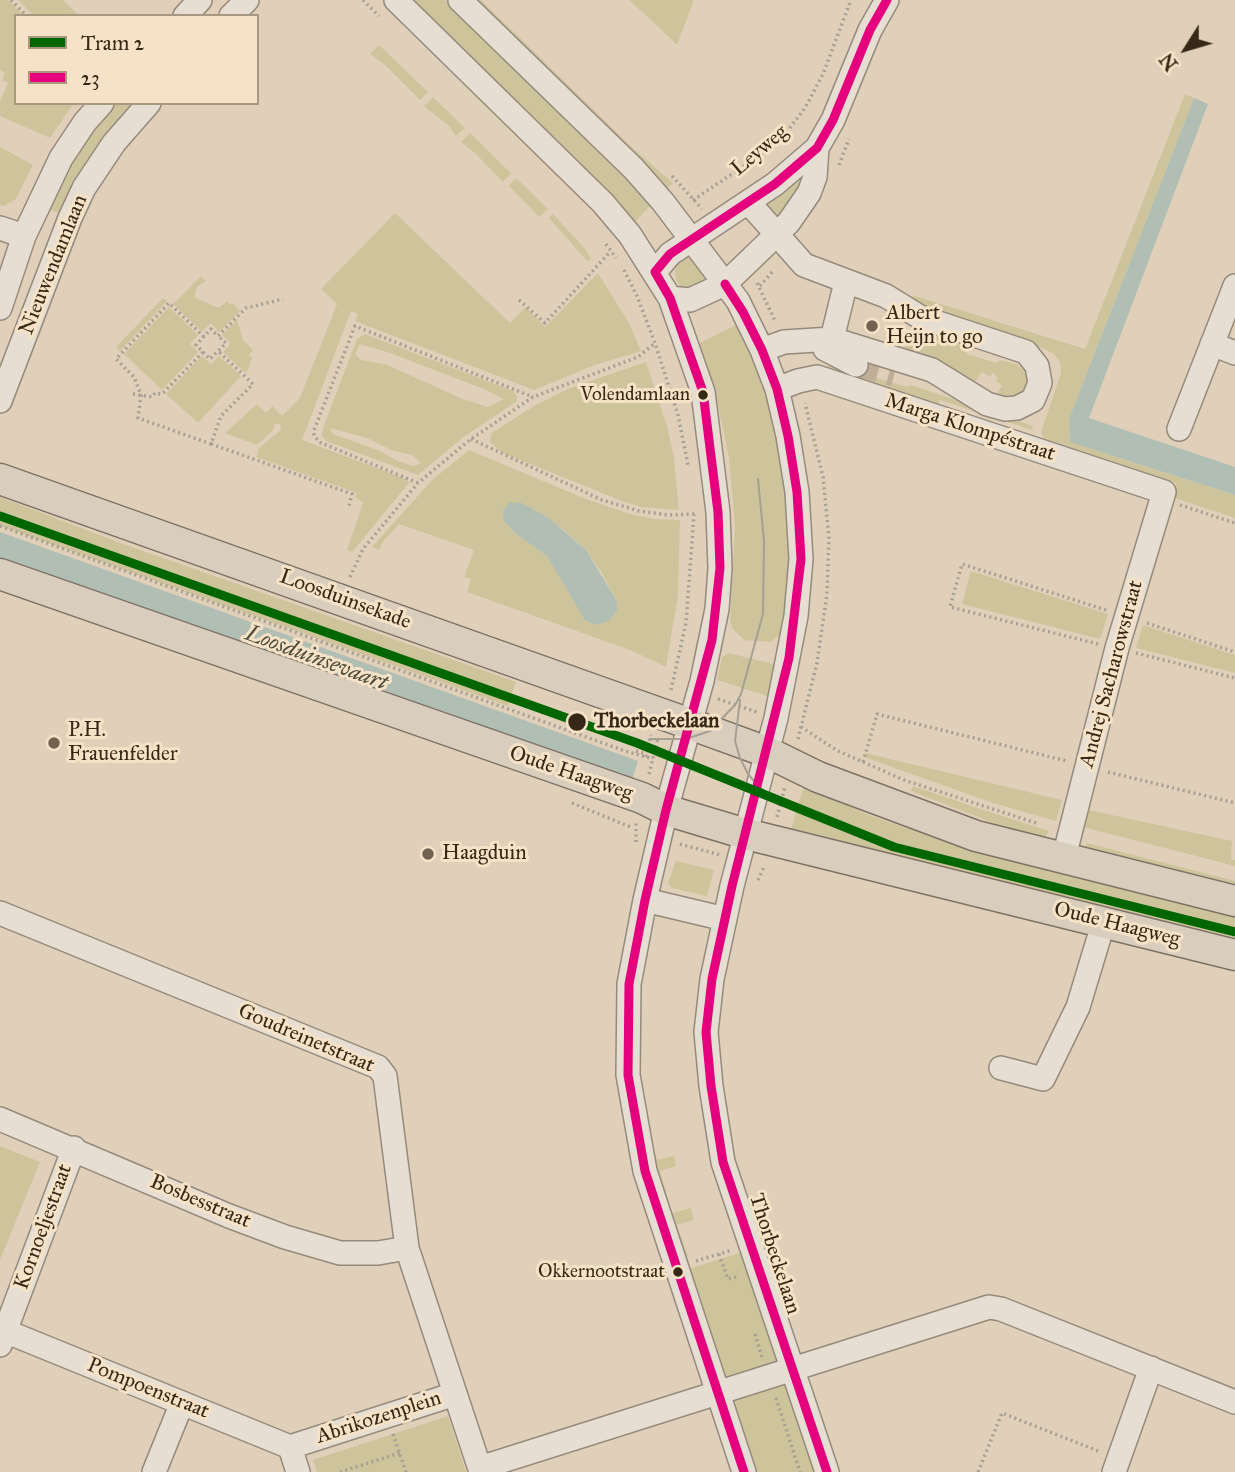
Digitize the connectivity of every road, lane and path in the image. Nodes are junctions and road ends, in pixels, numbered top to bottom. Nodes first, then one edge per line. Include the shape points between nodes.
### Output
1 (10, 0) edge
2 (200, 0) edge
3 (247, 0) edge
4 (363, 0) edge
5 (396, 0) edge
6 (460, 0) edge
7 (851, 0) edge
8 (871, 0) edge
9 (887, 0) edge
10 (25, 14) edge
11 (187, 14) edge
12 (233, 14) edge
13 (385, 22) dead end
14 (870, 30) junction
15 (100, 105) edge
16 (147, 105) edge
17 (817, 148) junction
18 (664, 170) dead end
19 (695, 200) junction
20 (749, 203) junction
21 (671, 213) junction
22 (714, 225) junction
23 (0, 228) edge
24 (778, 233) junction
25 (24, 236) junction
26 (692, 239) junction
27 (604, 241) dead end
28 (611, 251) junction
29 (745, 267) junction
30 (655, 272) junction
31 (846, 282) junction
32 (725, 284) junction
33 (1235, 286) edge
34 (670, 298) junction
35 (283, 299) dead end
36 (519, 300) dead end
37 (0, 308) edge
38 (218, 336) junction
39 (204, 337) junction
40 (821, 340) junction
41 (784, 342) junction
42 (654, 343) junction
43 (1212, 344) junction
44 (762, 350) junction
45 (218, 351) junction
46 (203, 352) junction
47 (1235, 353) edge
48 (856, 365) tunnel mouth
49 (894, 375) tunnel mouth
50 (787, 385) junction
51 (959, 386) junction
52 (133, 394) dead end
53 (141, 395) junction
54 (533, 397) junction
55 (0, 401) edge
56 (1179, 429) dead end
57 (471, 439) junction
58 (211, 444) junction
59 (688, 467) dead end
60 (0, 479) edge
61 (418, 483) junction
62 (1163, 496) junction
63 (693, 502) dead end
64 (349, 506) dead end
65 (719, 512) junction
66 (694, 514) junction
67 (1235, 523) edge
68 (0, 528) edge
69 (0, 574) edge
70 (348, 582) dead end
71 (1126, 617) junction
72 (1116, 648) junction
73 (1235, 652) edge
74 (1235, 678) edge
75 (698, 693) junction
76 (670, 714) junction
77 (776, 718) junction
78 (802, 727) junction
79 (636, 751) dead end
80 (646, 756) junction
81 (779, 758) junction
82 (653, 759) junction
83 (863, 762) junction
84 (1087, 766) junction
85 (1235, 803) edge
86 (654, 804) junction
87 (660, 839) junction
88 (1067, 845) junction
89 (755, 851) junction
90 (753, 888) dead end
91 (645, 900) junction
92 (1235, 901) edge
93 (0, 913) edge
94 (725, 919) junction
95 (1104, 921) junction
96 (1235, 955) edge
97 (1001, 1068) dead end
98 (0, 1119) edge
99 (74, 1148) junction
100 (750, 1243) junction
101 (407, 1248) junction
102 (677, 1267) junction
103 (3, 1338) edge
104 (1151, 1368) junction
105 (793, 1369) junction
106 (719, 1393) junction
107 (455, 1394) junction
108 (1235, 1402) edge
109 (182, 1403) junction
110 (387, 1416) junction
111 (290, 1447) junction
112 (400, 1453) junction
113 (1116, 1466) edge
114 (480, 1470) edge
115 (154, 1472) edge
116 (298, 1472) edge
117 (340, 1472) edge
118 (406, 1472) edge
119 (744, 1472) edge
120 (827, 1472) edge
121 (978, 1472) edge

1 - 10 path
2 - 11 street
3 - 12 street
4 - 13 path
5 - 30 street via 603,203
6 - 21 street via 634,169
7 - 19 path, Leyweg via 823,74 786,133
8 - 14 street, Leyweg
9 - 14 street, Leyweg
14 - 17 street, Leyweg
15 - 25 street, Nieuwendamlaan via 61,158
16 - 55 street, Nieuwendamlaan via 114,144 69,218
17 - 20 street, Leyweg
17 - 24 street, Leyweg via 809,192
18 - 19 path
19 - 21 path, Leyweg
19 - 22 path
20 - 22 street, Leyweg
20 - 24 street
21 - 26 street
22 - 26 street, Leyweg
23 - 25 street
24 - 29 street, Leyweg
24 - 31 street via 804,265
25 - 37 street, Nieuwendamlaan
26 - 30 street, Leyweg
26 - 32 street
27 - 28 path
28 - 36 path via 545,323
28 - 42 path via 637,296
29 - 32 street, Leyweg
29 - 41 path via 760,287
30 - 34 street
31 - 40 street
31 - 51 street via 886,296 920,317 1026,352 1040,374 1033,400 1017,408 987,404
32 - 34 street, Leyweg via 690,300
32 - 44 street
33 - 43 street
34 - 65 street via 703,391
35 - 38 path via 246,308
38 - 39 path via 211,329
38 - 45 path via 226,343
39 - 46 path via 196,345
39 - 53 path via 169,303 116,359 134,377
40 - 41 street
40 - 48 street
40 - 51 street via 932,370
41 - 44 street
42 - 54 path via 638,357
42 - 59 path via 678,415
43 - 47 street
43 - 56 street
44 - 50 street
45 - 46 path via 210,359
45 - 58 path via 253,384 221,416
46 - 53 path via 162,394
49 - 51 street via 934,387
50 - 62 street, Marga Klompéstraat via 817,377
50 - 77 street via 802,559
50 - 78 path via 808,415 823,477 829,540 827,594
52 - 53 path
53 - 58 path via 138,418
54 - 57 path
54 - 61 path via 355,326 314,435 319,442
57 - 61 path
57 - 66 path via 602,500 639,511
58 - 64 path via 352,494
60 - 76 main road, Loosduinsekade
61 - 70 path via 363,549
62 - 67 path
62 - 71 street, Andrej Sacharowstraat
63 - 66 path
65 - 66 path
65 - 75 street via 717,609
66 - 76 path via 686,623
68 - 80 path
69 - 86 main road, Oude Haagweg
71 - 72 street, Andrej Sacharowstraat
71 - 72 path via 962,564 950,607
71 - 73 path
72 - 74 path
72 - 84 street, Andrej Sacharowstraat
75 - 76 street
75 - 77 path
76 - 80 path
76 - 81 main road
76 - 82 path
76 - 86 street
77 - 78 path
77 - 81 street
78 - 81 path
78 - 83 path
79 - 80 path
80 - 82 path
81 - 88 main road via 976,836
81 - 89 street
81 - 89 path
82 - 86 path
83 - 84 path via 877,714
83 - 88 path
84 - 85 path
84 - 88 street, Andrej Sacharowstraat
86 - 87 street
86 - 87 path, Oude Haagweg via 634,829
86 - 89 main road, Oude Haagweg
87 - 89 path, Oude Haagweg
87 - 91 street
88 - 92 main road
89 - 90 path
89 - 94 street, Thorbeckelaan
89 - 95 main road, Oude Haagweg
91 - 94 street
91 - 102 street via 629,985 628,1075 645,1171
93 - 101 street, Goudreinetstraat via 378,1067 385,1076
94 - 100 street, Thorbeckelaan via 706,1032 723,1162
95 - 96 main road, Oude Haagweg
95 - 97 street via 1078,1007 1043,1079
98 - 99 street, Bosbesstraat
99 - 101 street, Bosbesstraat via 285,1237 340,1253
99 - 103 street, Kornoeljestraat
100 - 102 path
100 - 105 street, Thorbeckelaan
101 - 107 street, Goudreinetstraat
102 - 106 street
103 - 109 street, Pompoenstraat
104 - 105 street via 989,1307
104 - 108 street
104 - 113 street
105 - 106 street
105 - 120 street, Thorbeckelaan
106 - 114 street
106 - 119 street
107 - 110 street, Abrikozenplein
107 - 114 street, Abrikozenplein
109 - 111 street, Pompoenstraat
109 - 115 street
110 - 111 street, Abrikozenplein
110 - 112 path
111 - 116 street, Abrikozenplein
112 - 117 path
112 - 118 path
113 - 121 path via 1002,1413

